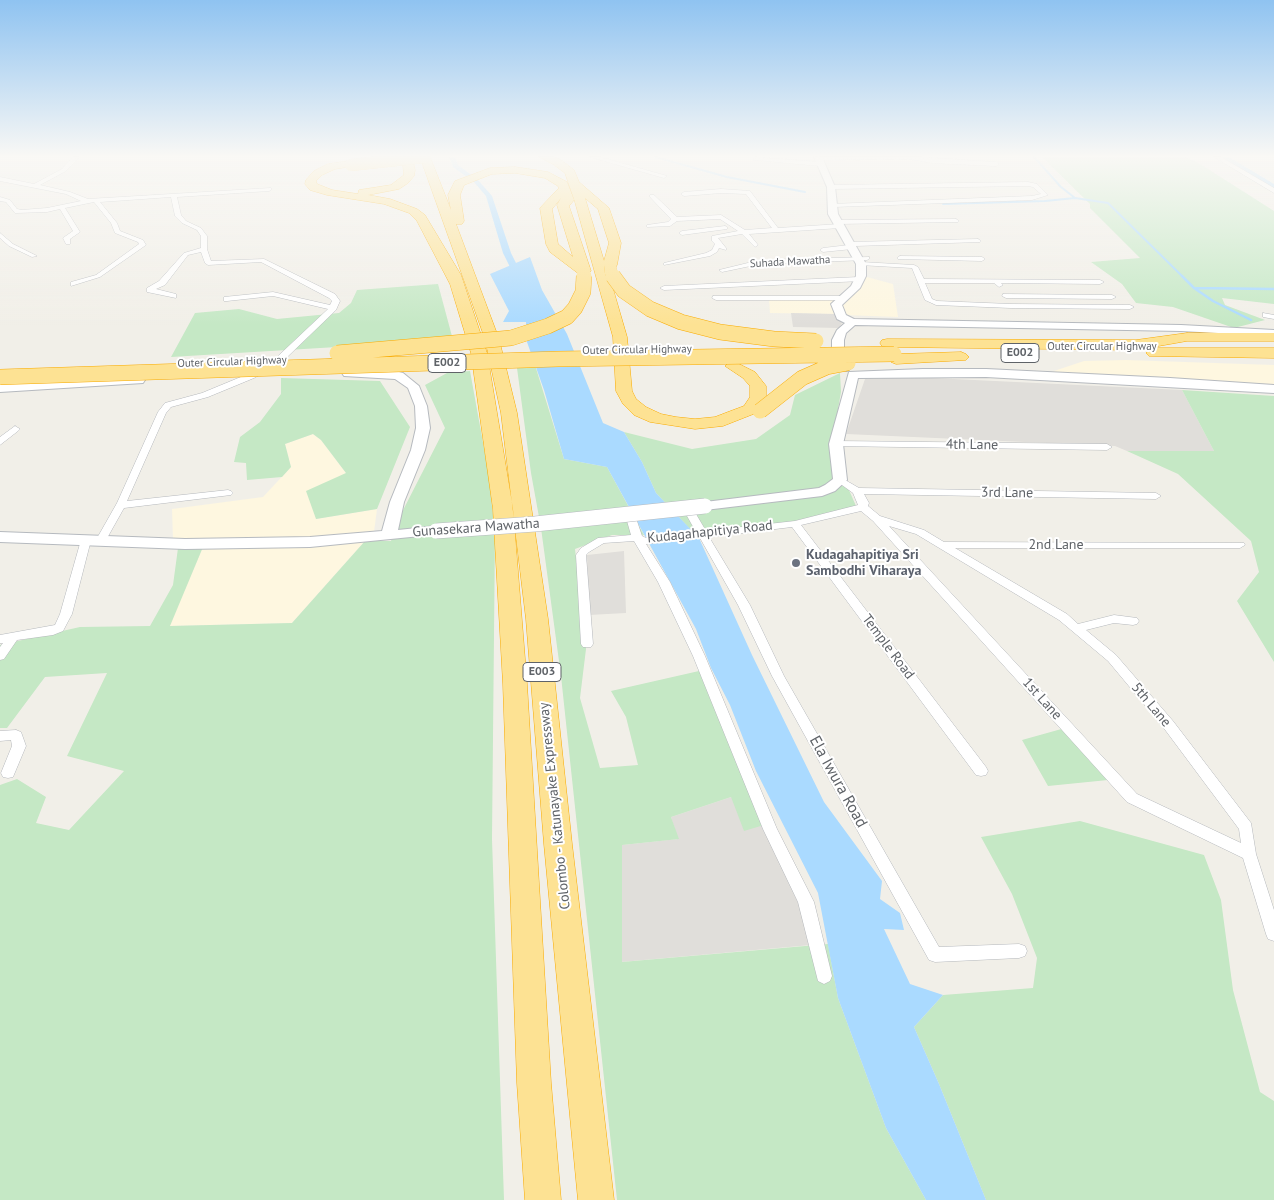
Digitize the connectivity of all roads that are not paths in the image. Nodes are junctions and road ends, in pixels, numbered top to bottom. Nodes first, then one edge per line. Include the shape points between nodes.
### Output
1 (66, 213) edge
2 (105, 213) edge
3 (177, 213) edge
4 (416, 213) edge
5 (436, 213) edge
6 (442, 213) edge
7 (456, 213) edge
8 (547, 213) edge
9 (561, 213) edge
10 (573, 213) edge
11 (578, 213) edge
12 (581, 213) edge
13 (599, 213) edge
14 (669, 213) edge
15 (764, 213) edge
16 (833, 213) edge
17 (675, 219) junction
18 (956, 221) dead end
19 (839, 224) junction
20 (649, 226) dead end
21 (737, 227) junction
22 (776, 229) junction
23 (744, 232) junction
24 (682, 233) dead end
25 (731, 234) junction
26 (0, 235) edge
27 (978, 241) dead end
28 (740, 242) dead end
29 (68, 243) dead end
30 (718, 244) junction
31 (755, 245) dead end
32 (851, 245) junction
33 (204, 249) junction
34 (724, 249) dead end
35 (823, 250) dead end
36 (34, 256) dead end
37 (982, 259) dead end
38 (860, 261) junction
39 (666, 264) dead end
40 (596, 266) junction
41 (722, 270) dead end
42 (463, 279) junction
43 (859, 279) junction
44 (922, 281) junction
45 (996, 281) junction
46 (74, 284) dead end
47 (664, 288) dead end
48 (1001, 288) junction
49 (173, 296) dead end
50 (1006, 296) junction
51 (1112, 297) dead end
52 (716, 298) dead end
53 (841, 298) junction
54 (226, 299) dead end
55 (1011, 306) junction
56 (1130, 307) dead end
57 (333, 308) junction
58 (852, 322) junction
59 (1274, 347) edge
60 (892, 351) junction
61 (558, 359) junction
62 (214, 362) junction
63 (0, 370) edge
64 (853, 375) junction
65 (252, 376) junction
66 (0, 377) edge
67 (0, 388) edge
68 (1274, 389) edge
69 (15, 429) dead end
70 (0, 442) edge
71 (836, 444) junction
72 (1107, 446) dead end
73 (840, 480) junction
74 (857, 491) junction
75 (228, 493) dead end
76 (1156, 496) dead end
77 (120, 505) junction
78 (862, 507) junction
79 (692, 516) dead end
80 (877, 519) junction
81 (632, 521) dead end
82 (795, 524) junction
83 (389, 535) junction
84 (697, 535) junction
85 (0, 537) edge
86 (641, 539) junction
87 (94, 540) junction
88 (942, 545) junction
89 (1240, 545) dead end
90 (1133, 621) dead end
91 (1076, 628) junction
92 (13, 638) junction
93 (0, 639) edge
94 (587, 644) dead end
95 (0, 656) edge
96 (0, 736) edge
97 (981, 772) dead end
98 (8, 773) dead end
99 (1249, 854) junction
100 (1274, 934) edge
101 (1019, 951) dead end
102 (824, 976) dead end
103 (543, 1200) edge
104 (596, 1200) edge

1 - 29 street via 77,232 66,238
2 - 46 street via 117,232 141,241 143,245 98,276
3 - 33 street via 184,222 204,236
4 - 42 highway
5 - 42 highway, Colombo - Katunayake Expressway / E003
6 - 42 highway, Colombo - Katunayake Expressway / E003
7 - 42 highway
8 - 40 highway via 554,249
9 - 40 highway via 576,257
10 - 40 highway
11 - 40 highway
12 - 40 highway
13 - 40 highway via 610,243 608,260
14 - 17 street
15 - 22 street
16 - 19 street
17 - 20 street via 670,224
17 - 21 street via 721,217
18 - 19 street
19 - 22 street
19 - 32 street
21 - 23 street
21 - 24 street
22 - 23 street
23 - 25 street
23 - 31 street
25 - 28 street
25 - 30 street via 714,237
26 - 36 street via 11,246
27 - 32 street
30 - 34 street
30 - 39 street via 715,252 708,255
32 - 35 street
32 - 38 street
33 - 49 street via 186,254 162,282 150,290
33 - 57 street via 208,263 262,260 332,296 336,301
37 - 38 street
38 - 41 street, Suhada Mawatha via 760,262
38 - 43 street
38 - 44 street via 912,266
40 - 60 highway, bridge via 611,273 624,291 636,300 699,327 774,339
40 - 60 highway, bridge via 610,332 616,390 630,410 668,426 692,429 742,421 814,372
40 - 61 highway, bridge via 620,338 624,391 640,411 656,418 695,424 716,422 750,408 758,397 758,386 749,375 716,360 696,359
40 - 62 highway, bridge via 575,308 567,317 511,338
42 - 103 highway, Colombo - Katunayake Expressway / E003 via 479,354 503,509
42 - 104 highway, Colombo - Katunayake Expressway / E003 via 492,340 509,413 519,478 537,619
43 - 47 street
43 - 53 street via 855,288
44 - 45 street
44 - 55 street via 931,302
45 - 48 street
45 - 48 street via 1098,285
48 - 50 street
50 - 51 street
50 - 55 street
52 - 53 street
53 - 58 street via 836,304 839,313
54 - 57 street via 273,294
55 - 56 street
57 - 65 street via 291,350
58 - 59 street via 1174,328
58 - 64 street via 841,332 838,350
59 - 60 highway, Outer Circular Highway / E002
59 - 60 highway via 1210,360
60 - 61 highway, Outer Circular Highway / E002, bridge
60 - 62 highway, Outer Circular Highway / E002 via 557,351
61 - 66 highway, Outer Circular Highway / E002, bridge
62 - 63 highway, Outer Circular Highway / E002
64 - 68 street via 986,373
64 - 71 street
65 - 67 street
65 - 77 street via 205,395 168,405
65 - 83 street via 382,373 400,376 413,386 421,406 423,428
69 - 70 street
71 - 72 street, 4th Lane
71 - 73 street
73 - 74 street
73 - 83 street, Gunasekara Mawatha, bridge via 822,492 535,524
74 - 76 street, 3rd Lane
74 - 78 street via 864,503
75 - 77 street
77 - 87 street
78 - 80 street, 1st Lane
78 - 82 street, Kudagahapitiya Road
79 - 84 street
80 - 88 street via 920,532
80 - 99 street, 1st Lane via 1132,798
81 - 86 street
82 - 84 street, Kudagahapitiya Road
82 - 97 street, Temple Road
83 - 87 street, Gunasekara Mawatha via 310,542 185,544
84 - 86 street, Kudagahapitiya Road
84 - 101 street, Ela Iwura Road via 744,604 778,676 935,955
85 - 87 street, Gunasekara Mawatha
86 - 94 street, Kudagahapitiya Road via 602,540 581,556
86 - 102 street via 699,656 770,829 806,902
87 - 92 street via 58,628 53,632
88 - 89 street, 2nd Lane
88 - 91 street, 5th Lane via 1064,617
90 - 91 street via 1114,619
91 - 99 street, 5th Lane via 1112,658 1168,724 1246,827
92 - 93 street
92 - 95 street
96 - 98 street via 16,735 19,746
99 - 100 street, 5th Lane

